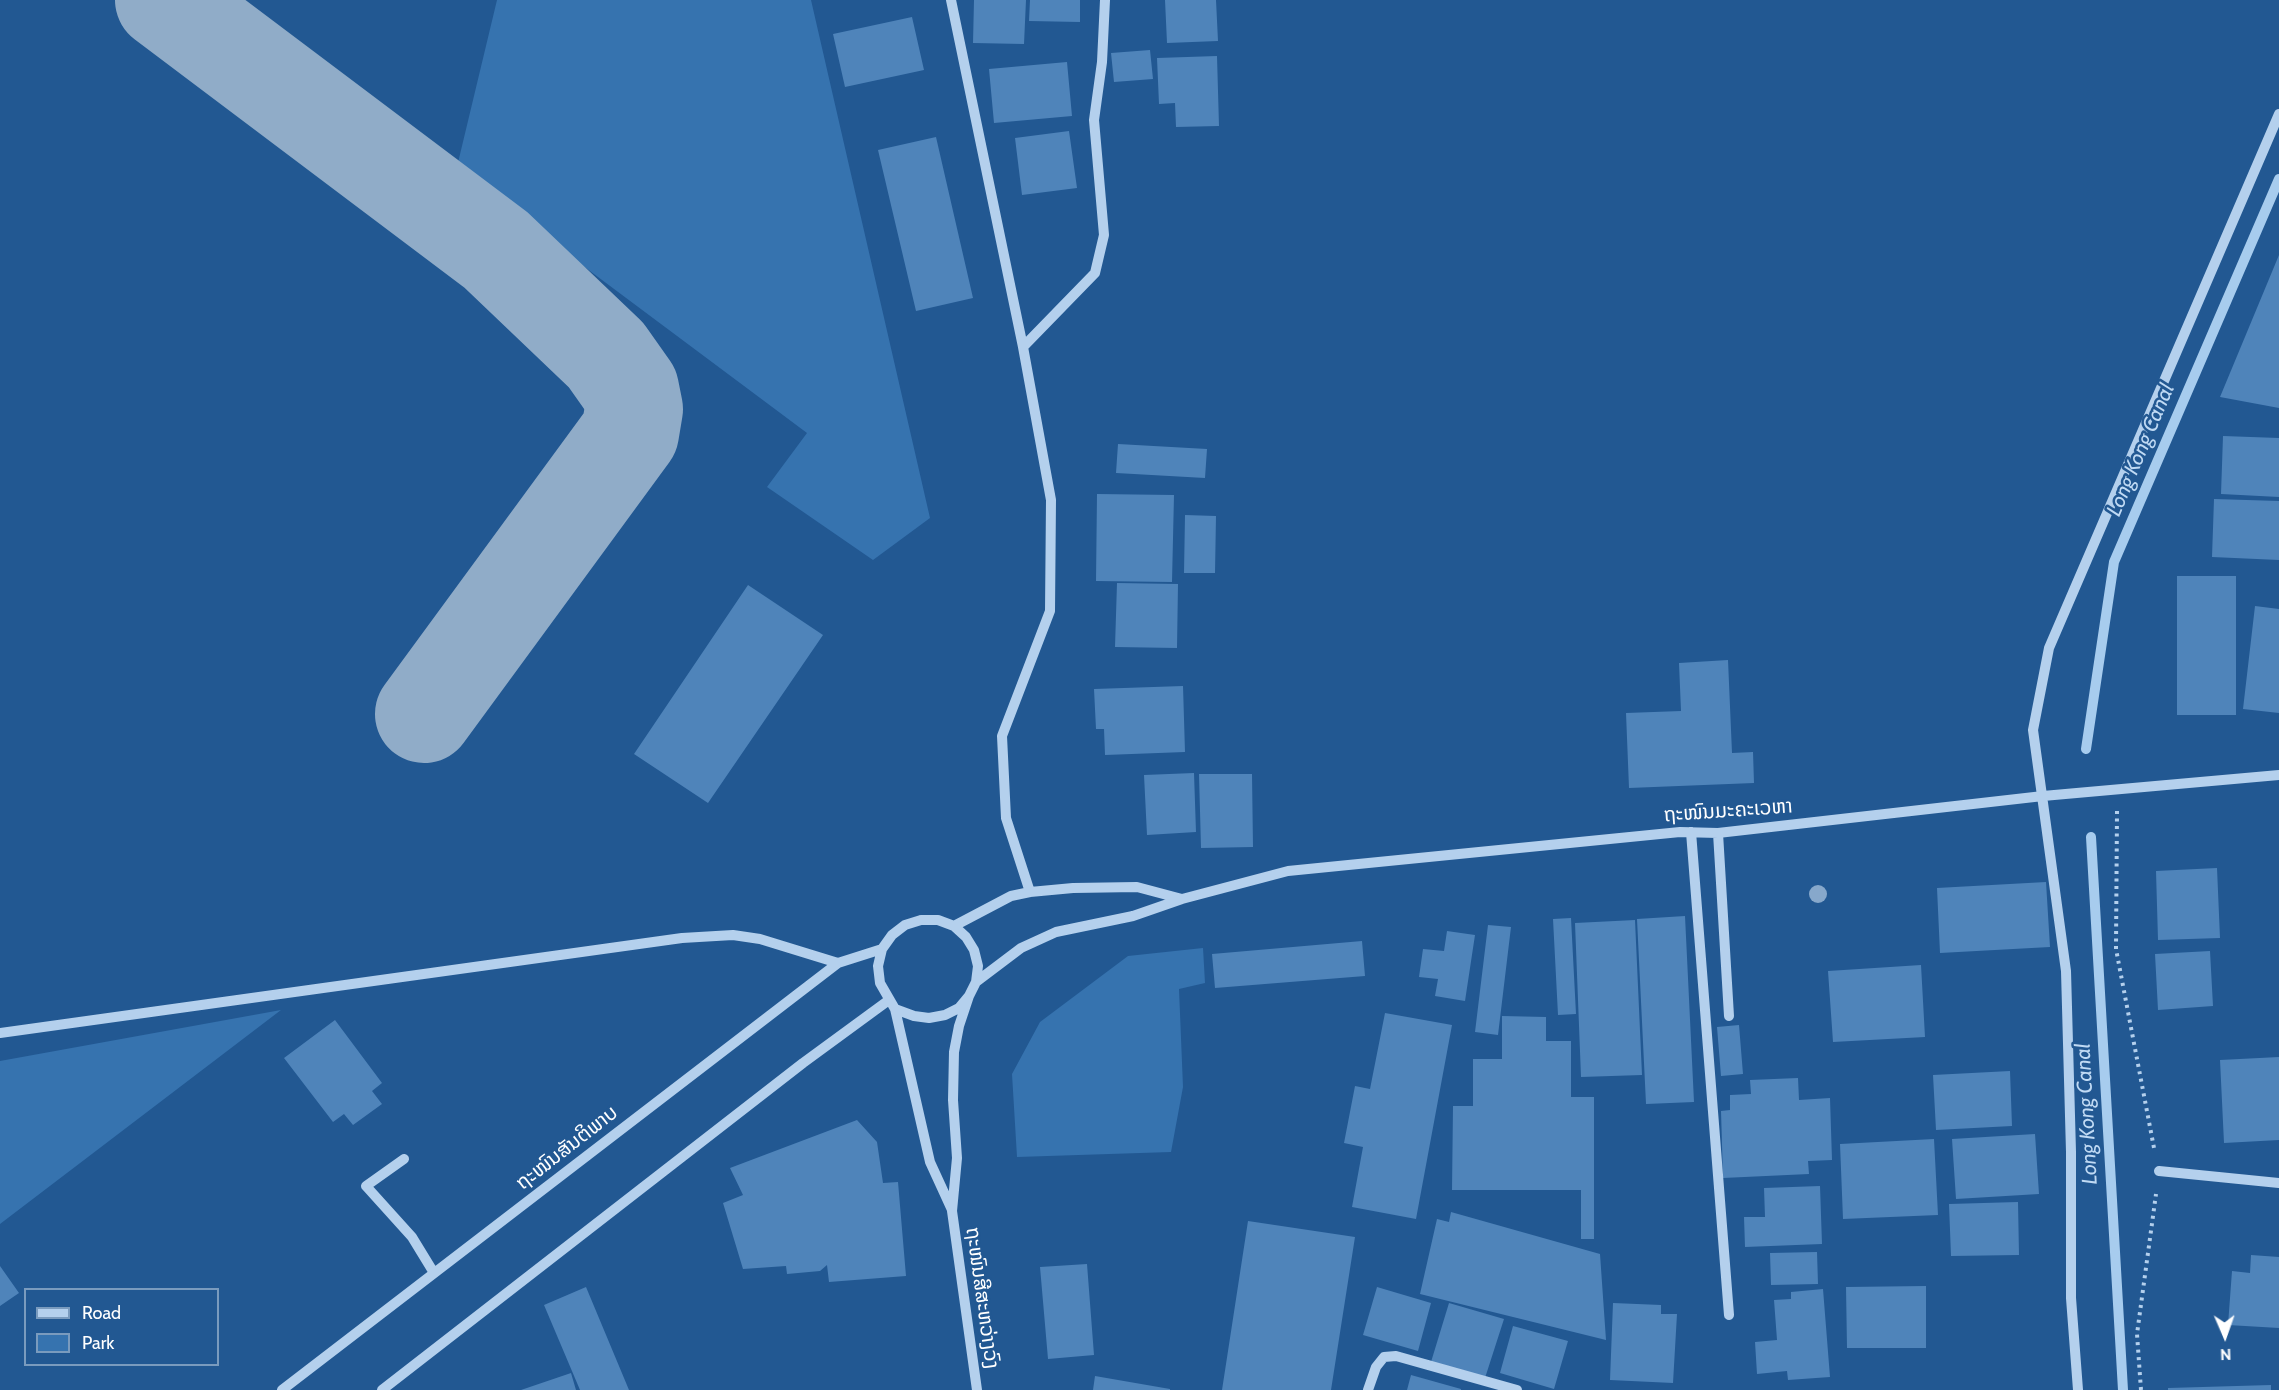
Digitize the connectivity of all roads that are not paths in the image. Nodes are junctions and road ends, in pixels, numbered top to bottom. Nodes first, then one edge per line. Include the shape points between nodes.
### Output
1 (951, 0) edge
2 (1105, 0) edge
3 (2279, 114) edge
4 (1023, 347) junction
5 (2279, 775) edge
6 (2043, 796) junction
7 (1691, 832) junction
8 (1718, 833) junction
9 (1030, 892) junction
10 (1182, 899) junction
11 (954, 926) junction
12 (882, 949) junction
13 (838, 963) junction
14 (976, 982) junction
15 (969, 996) junction
16 (892, 1005) junction
17 (1729, 1016) dead end
18 (0, 1033) edge
19 (404, 1159) dead end
20 (2159, 1172) road end
21 (2279, 1183) edge
22 (952, 1211) junction
23 (434, 1273) junction
24 (1729, 1315) dead end
25 (282, 1390) edge
26 (382, 1390) edge
27 (976, 1390) edge
28 (1368, 1390) edge
29 (1517, 1390) edge
30 (2078, 1390) edge

1 - 4 street
2 - 4 street via 1094,120 1102,244 1095,273
3 - 6 street via 2049,648 2033,730
4 - 9 street via 1051,500 1050,610 1002,736 1006,818
5 - 6 street, ຖະໜົນມະຄະເວຫາ
6 - 8 street, ຖະໜົນມະຄະເວຫາ
6 - 30 street via 2066,971 2072,1152 2071,1298
7 - 8 street, ຖະໜົນມະຄະເວຫາ
7 - 10 street, ຖະໜົນມະຄະເວຫາ via 1288,871
7 - 24 street
8 - 17 street
9 - 10 street via 1137,887
9 - 11 street via 1011,896
10 - 14 street, ຖະໜົນມະຄະເວຫາ via 1133,916 1056,932 1021,948
11 - 12 street via 938,920 904,925
11 - 14 street via 974,950
12 - 13 street, ຖະໜົນສັນຕິພາບ
12 - 16 street via 880,983
13 - 18 street via 760,939 733,935 682,938
13 - 23 street, ຖະໜົນສັນຕິພາບ
14 - 15 street
15 - 16 street via 959,1008 929,1018 914,1016
15 - 22 street via 954,1052 957,1158
16 - 22 street via 930,1162
16 - 26 street via 803,1063
19 - 23 street via 366,1186 412,1237
20 - 21 street
22 - 27 street, ຖະໜົນສີສະຫວ່າງວົງ
23 - 25 street, ຖະໜົນສັນຕິພາບ
28 - 29 street via 1384,1357 1396,1356

